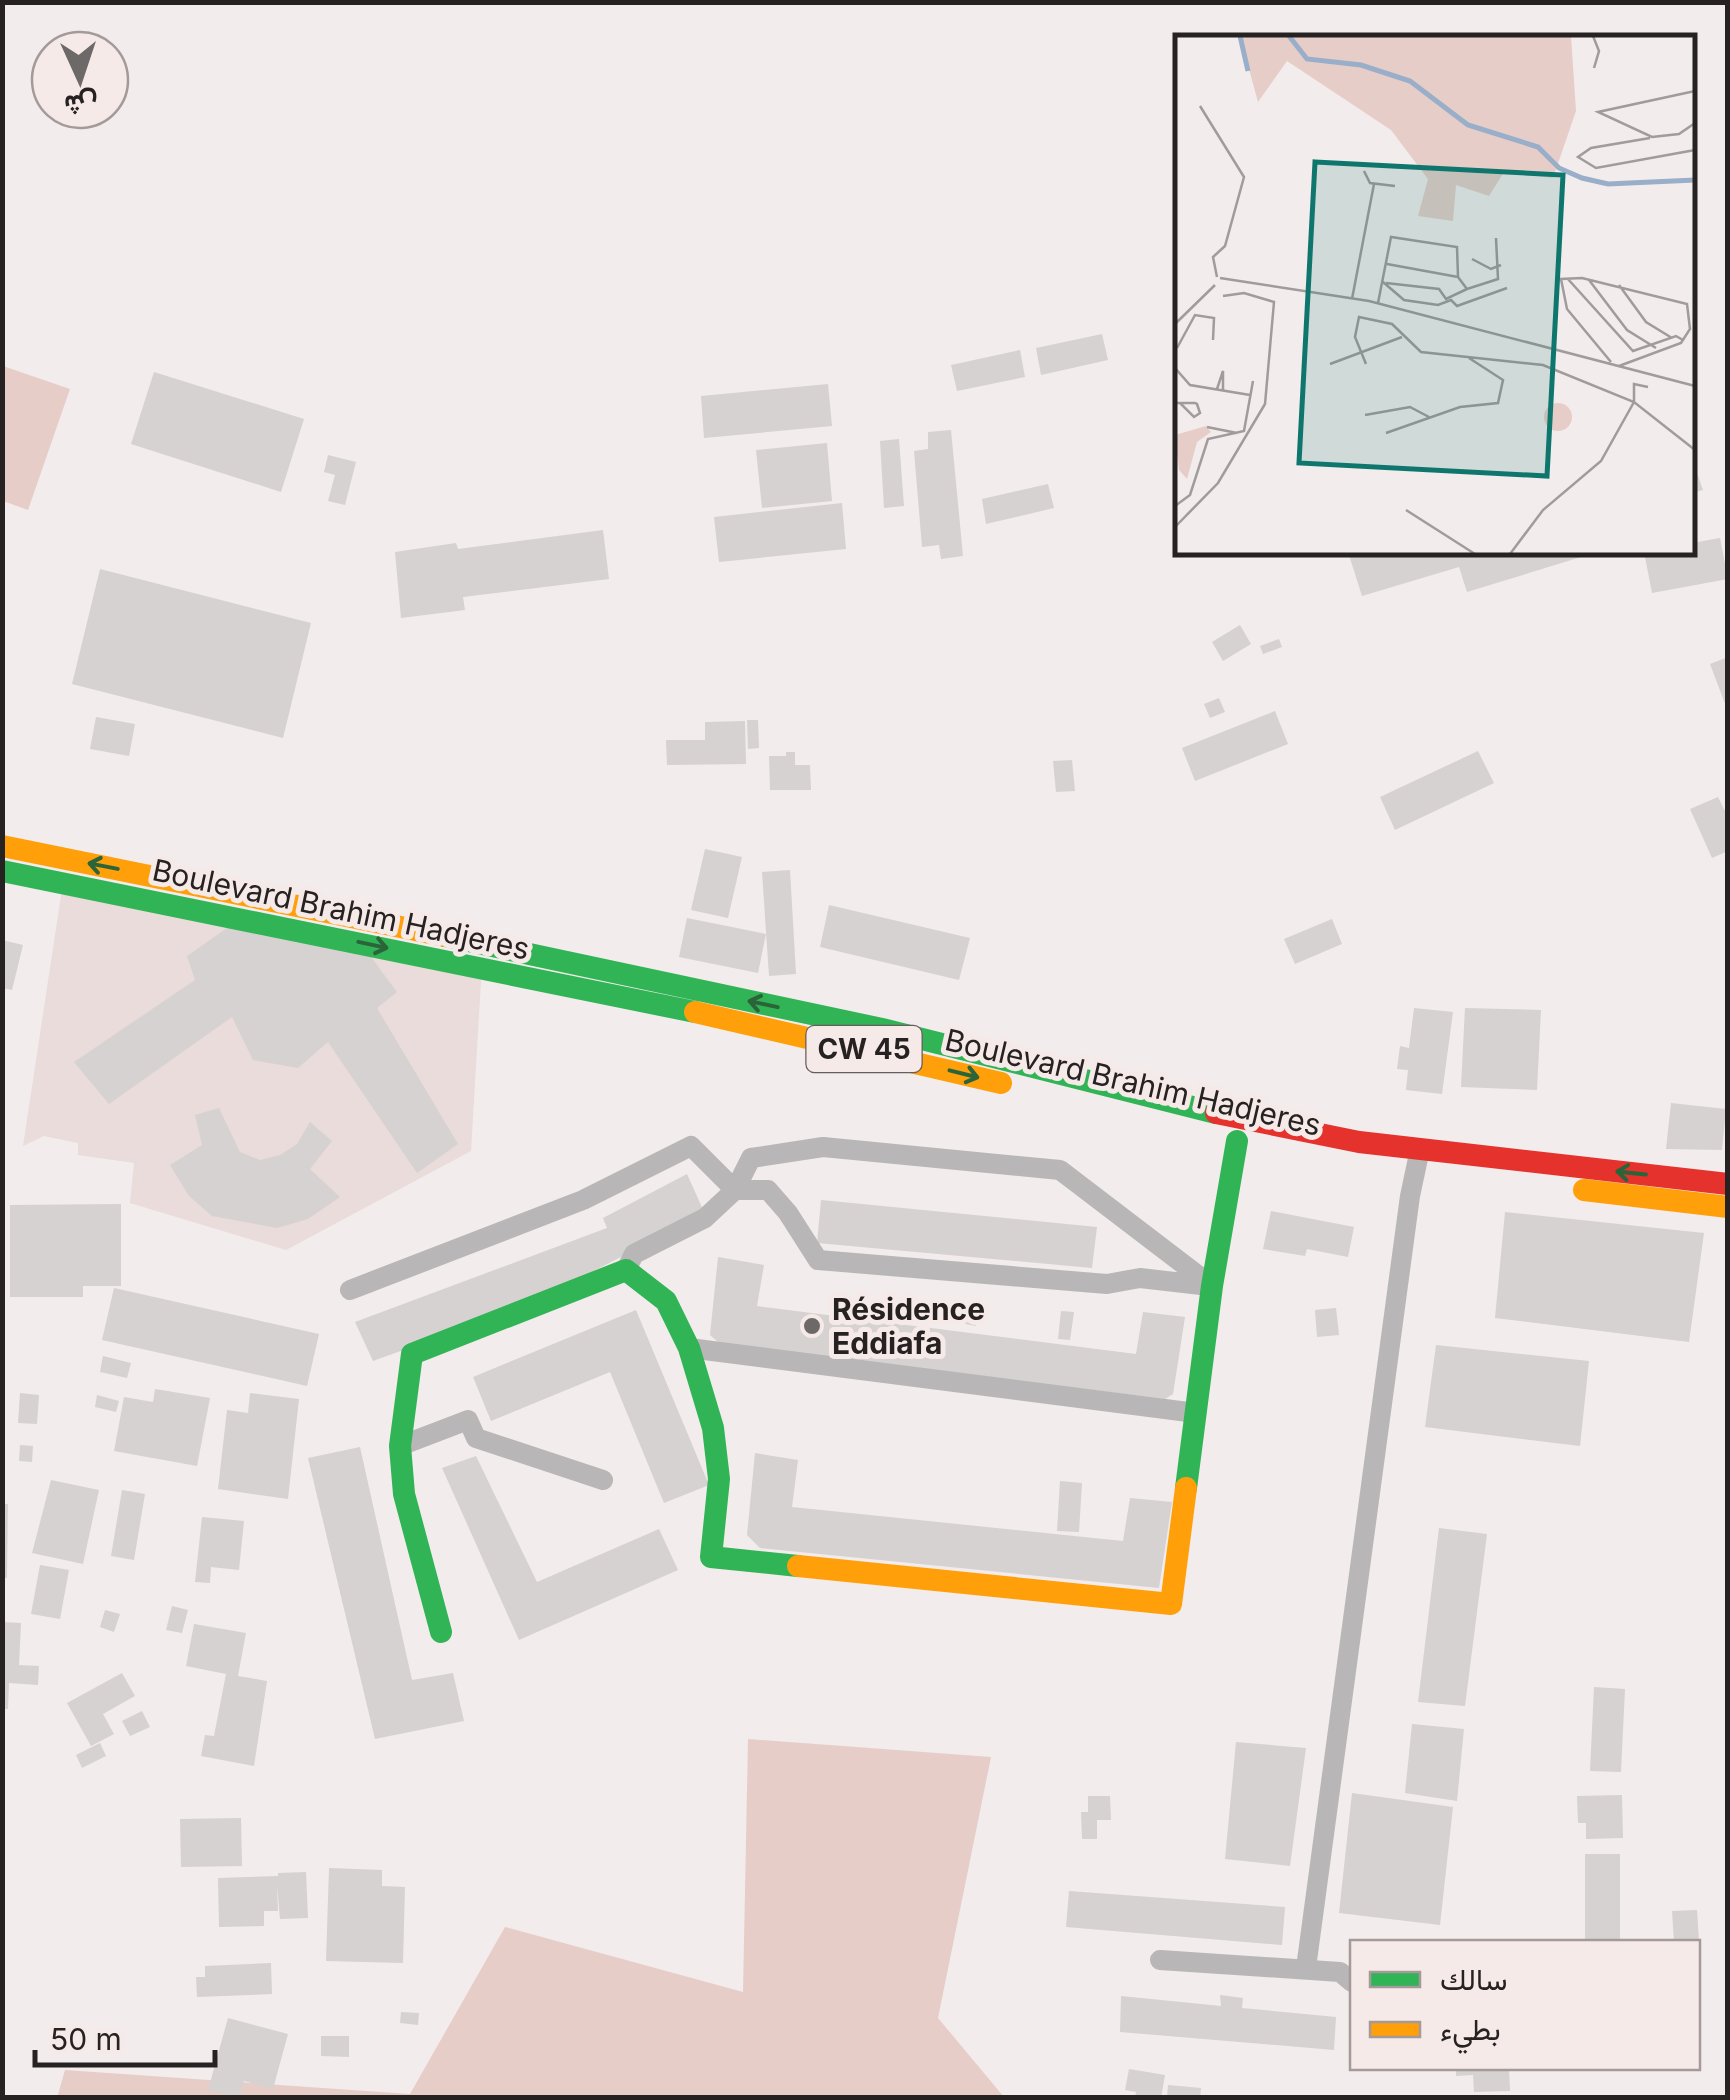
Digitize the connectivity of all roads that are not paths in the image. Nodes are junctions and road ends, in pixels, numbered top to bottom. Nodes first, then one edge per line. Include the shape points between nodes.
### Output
1 (2, 846) edge
2 (2, 872) edge
3 (1024, 1089) dead end
4 (1207, 1134) dead end
5 (1314, 1156) dead end
6 (1418, 1160) junction
7 (1728, 1184) edge
8 (735, 1190) junction
9 (1728, 1207) edge
10 (626, 1270) junction
11 (1212, 1286) junction
12 (350, 1290) dead end
13 (689, 1348) junction
14 (1196, 1413) junction
15 (400, 1446) junction
16 (602, 1480) dead end
17 (441, 1632) dead end
18 (1160, 1960) dead end
19 (1306, 1968) junction
20 (1350, 1980) edge

6 -> 1 main road via 882,1030
2 -> 3 main road, Boulevard Brahim Hadjeres / CW 45 via 300,929
4 - 11 main road, Boulevard Brahim Hadjeres via 1245,1143
5 - 6 main road, Boulevard Brahim Hadjeres
7 -> 6 main road
6 - 9 main road, Boulevard Brahim Hadjeres
6 - 19 street
8 - 10 street via 705,1218 634,1254
8 - 11 street via 768,1190 818,1260
8 - 11 street via 750,1158 823,1148 1060,1170
8 - 12 street via 691,1146 583,1200
10 - 13 main road via 666,1301
10 - 15 main road via 412,1354
11 - 14 main road
13 - 14 street
13 - 14 main road via 719,1479 711,1557 1171,1604
15 - 16 street via 468,1420 476,1438
15 - 17 main road via 404,1494
18 - 19 street
19 - 20 street via 1340,1972

